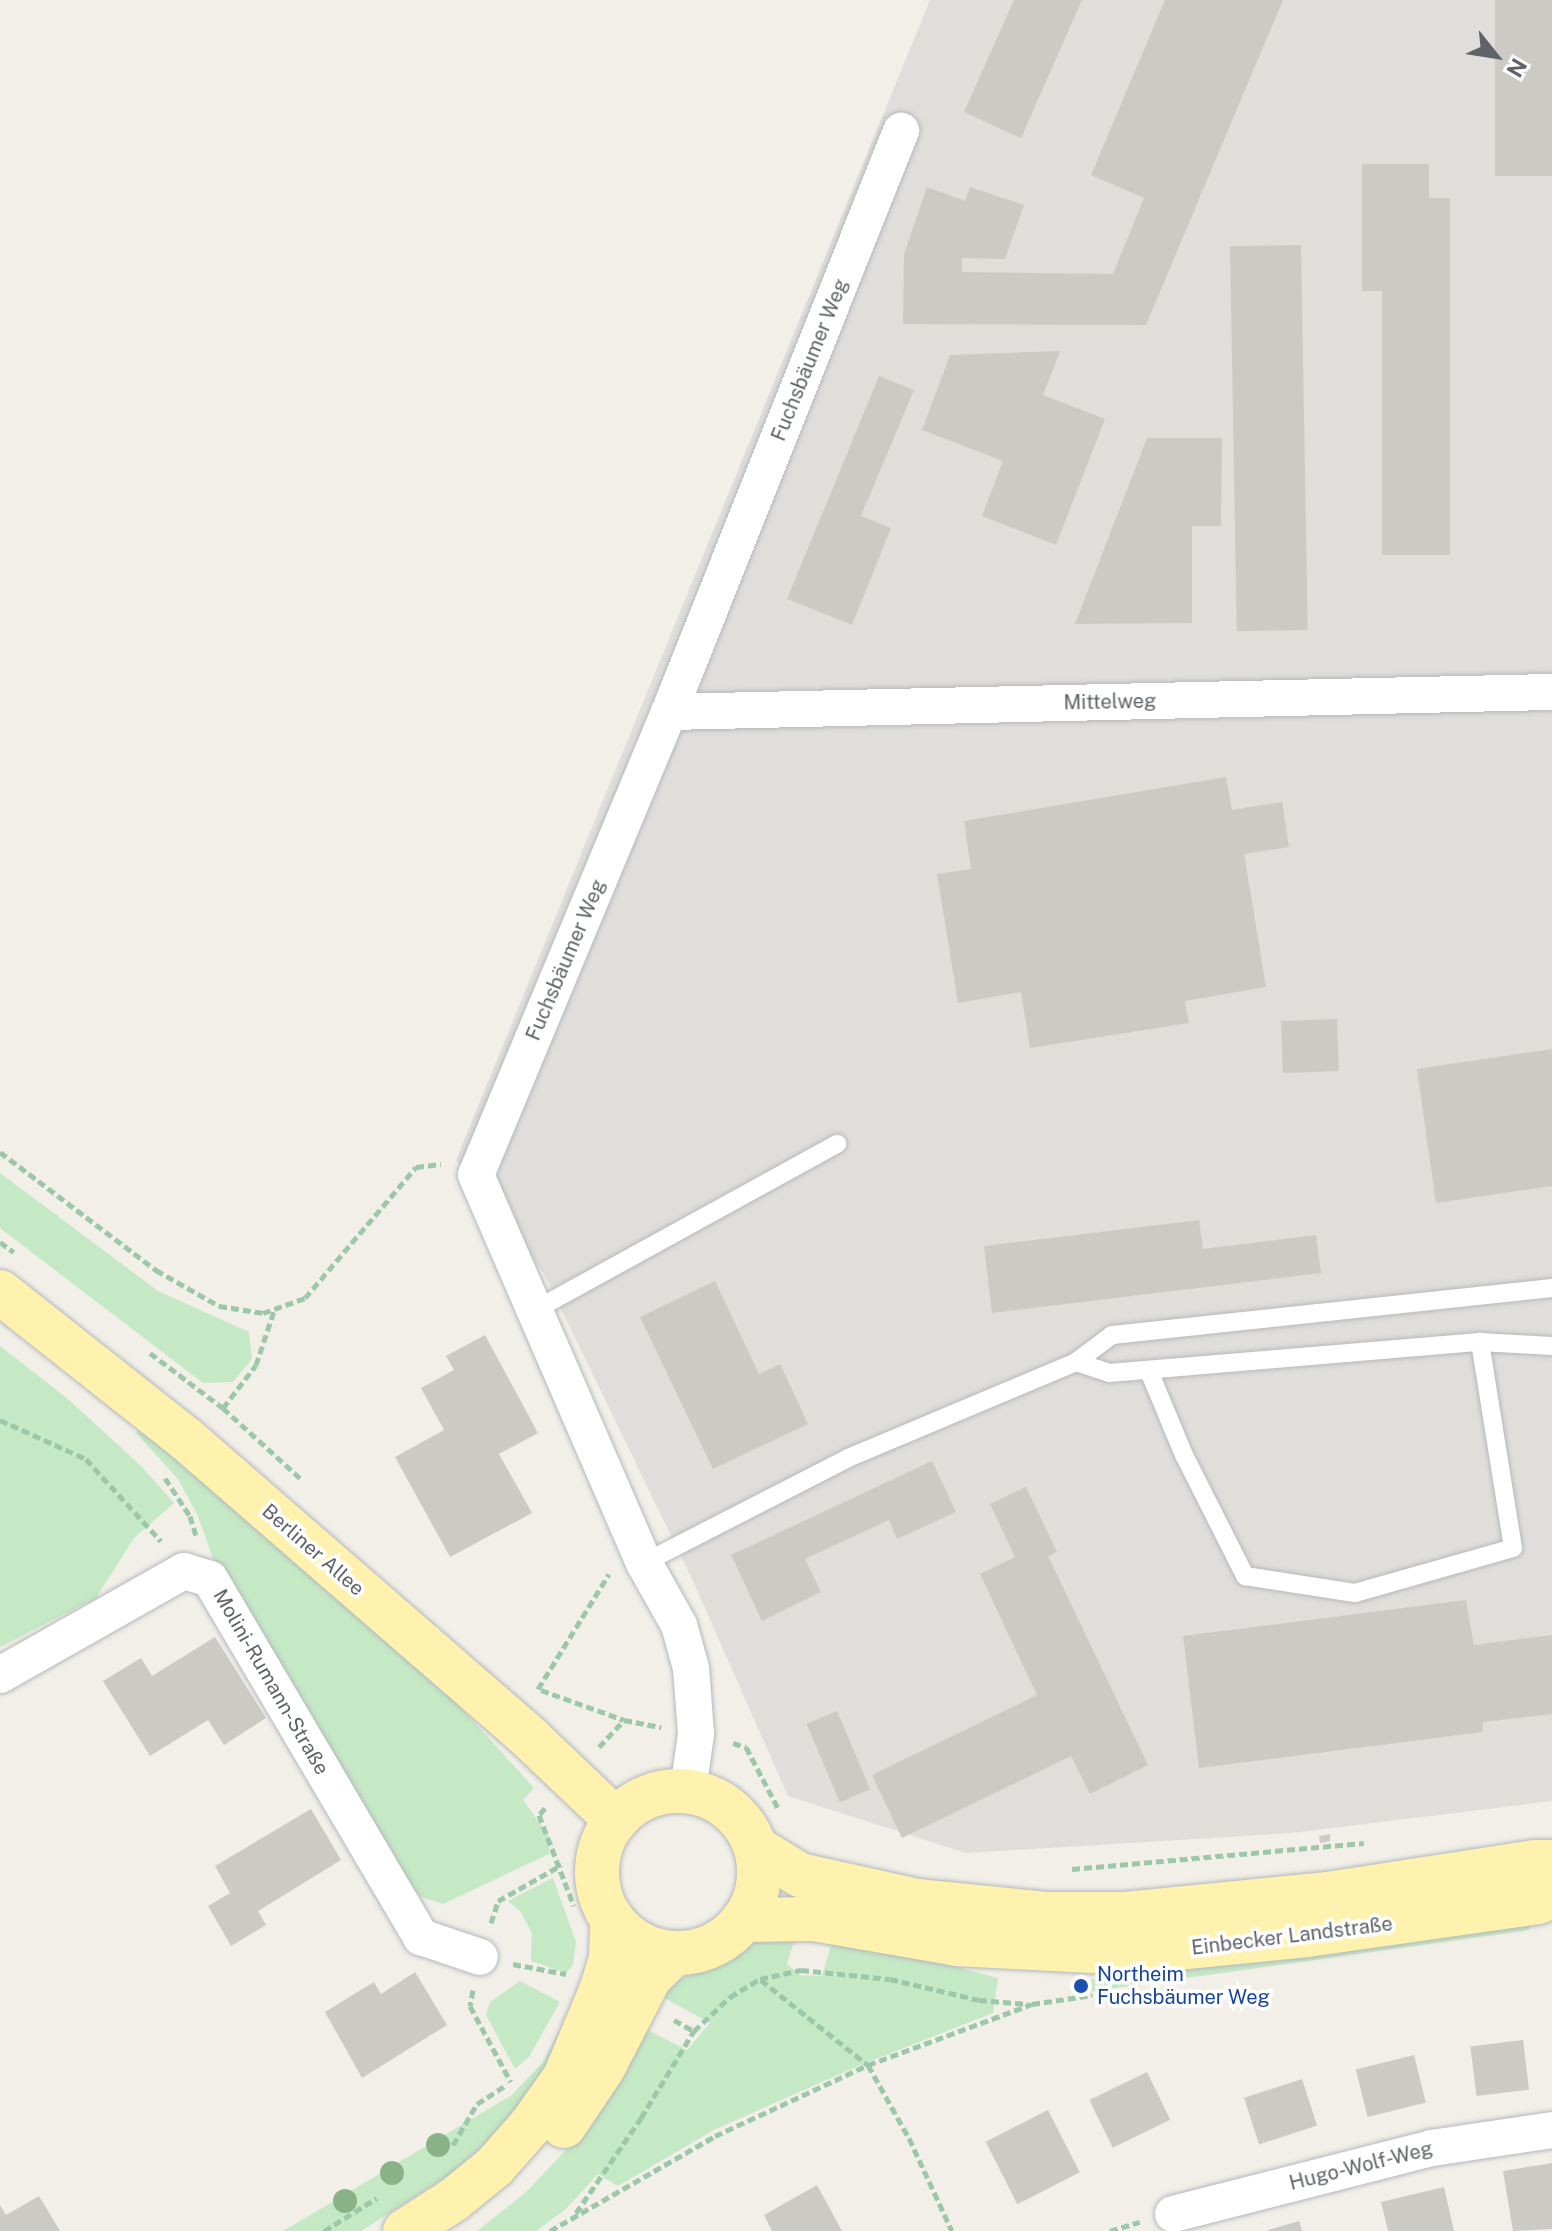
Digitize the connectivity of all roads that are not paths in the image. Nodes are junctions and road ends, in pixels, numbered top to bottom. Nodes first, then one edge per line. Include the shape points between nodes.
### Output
1 (901, 131) dead end
2 (1552, 692) edge
3 (669, 712) junction
4 (837, 1144) dead end
5 (1552, 1288) edge
6 (0, 1292) edge
7 (535, 1310) junction
8 (1480, 1342) junction
9 (1552, 1346) edge
10 (1076, 1362) junction
11 (1149, 1371) junction
12 (639, 1549) junction
13 (0, 1675) edge
14 (688, 1791) junction
15 (616, 1820) junction
16 (756, 1848) junction
17 (1552, 1862) edge
18 (1552, 1896) edge
19 (612, 1920) junction
20 (743, 1920) junction
21 (675, 1953) junction
22 (480, 1957) road end
23 (1552, 2130) edge
24 (391, 2214) edge
25 (1173, 2214) dead end
26 (436, 2231) edge

1 - 3 street, Fuchsbäumer Weg
2 - 3 street, Mittelweg
3 - 7 street, Fuchsbäumer Weg via 476,1175
4 - 7 lane
5 - 10 lane via 1112,1335
6 - 15 main road, Berliner Allee via 185,1438 532,1740
7 - 12 street
8 - 9 lane
8 - 11 lane
8 - 11 lane via 1513,1548 1355,1593 1245,1576
10 - 11 lane via 1109,1373
10 - 12 lane
12 - 14 street via 679,1625 691,1668 696,1734
13 - 22 street, Molini-Rumann-Straße via 197,1575 421,1937
14 - 15 main road via 661,1792 636,1802
14 - 16 main road via 731,1810
15 - 19 main road via 602,1843 596,1869 600,1896
16 - 17 main road, Einbecker Landstraße via 800,1875 917,1901 1048,1914 1126,1914 1313,1895
16 - 20 main road via 758,1885
18 - 20 main road, Einbecker Landstraße via 1307,1935 1127,1953 957,1944 814,1919
19 - 21 main road via 630,1937
19 - 24 main road via 611,1958 602,1988 565,2077 531,2125 494,2167 452,2201
20 - 21 main road via 713,1945
21 - 26 main road via 650,1977 603,2068 566,2124 494,2192
23 - 25 street, Hugo-Wolf-Weg via 1432,2148

